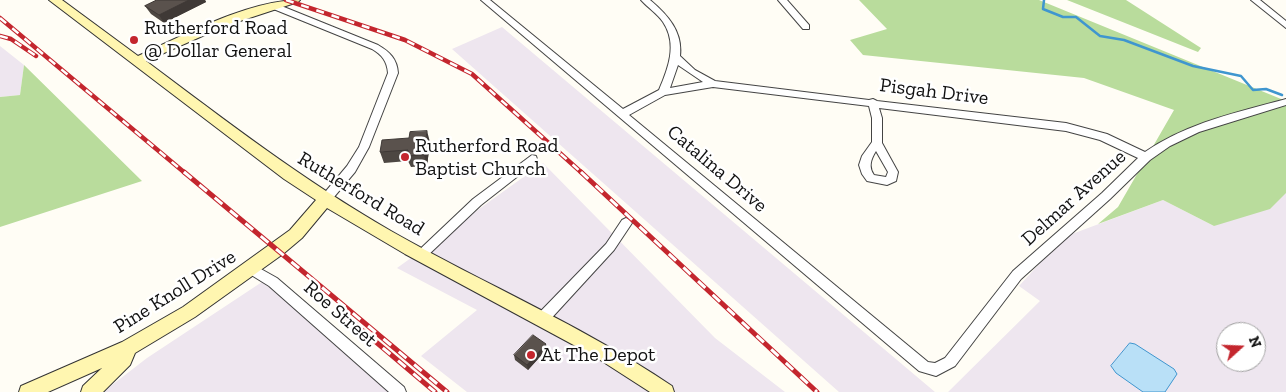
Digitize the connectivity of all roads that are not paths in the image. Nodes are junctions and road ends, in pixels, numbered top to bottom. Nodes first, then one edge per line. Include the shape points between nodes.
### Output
1 (55, 0) edge
2 (294, 0) edge
3 (486, 0) edge
4 (645, 0) edge
5 (782, 0) edge
6 (1256, 0) edge
7 (274, 6) junction
8 (1286, 25) edge
9 (806, 27) dead end
10 (676, 58) junction
11 (136, 61) junction
12 (713, 84) junction
13 (663, 92) junction
14 (872, 102) junction
15 (1286, 102) edge
16 (622, 114) junction
17 (877, 144) dead end
18 (1146, 157) junction
19 (532, 159) dead end
20 (325, 200) junction
21 (626, 223) dead end
22 (421, 255) junction
23 (252, 269) junction
24 (542, 319) junction
25 (128, 348) junction
26 (924, 366) joint
27 (39, 390) edge
28 (90, 392) edge
29 (399, 392) edge
30 (665, 392) edge

1 - 11 street, Rutherford Road
2 - 7 street
3 - 16 street, Catalina Drive
4 - 10 street via 660,11 669,24
5 - 9 street
6 - 8 street
7 - 11 street via 221,23
7 - 20 street via 374,47 386,54 393,66 364,147 351,169
10 - 12 street, Pisgah Drive
10 - 13 street
11 - 20 street, Rutherford Road
12 - 13 street, Pisgah Drive
12 - 14 street, Pisgah Drive
13 - 16 street, Pisgah Drive
14 - 17 street via 877,118
14 - 18 street, Pisgah Drive via 1066,127 1103,137
15 - 18 street, Delmar Avenue via 1195,129
16 - 26 street, Catalina Drive
18 - 26 street, Delmar Avenue via 1017,275 950,362 936,370
19 - 22 street via 477,202
20 - 22 street, Rutherford Road
20 - 23 street, Pine Knoll Drive via 296,234
21 - 24 street via 610,247
22 - 24 street, Rutherford Road
23 - 25 street, Pine Knoll Drive
23 - 29 street, Roe Street via 273,282
24 - 30 street, Rutherford Road via 628,366
25 - 27 street, Pine Knoll Drive
25 - 28 street via 124,358

